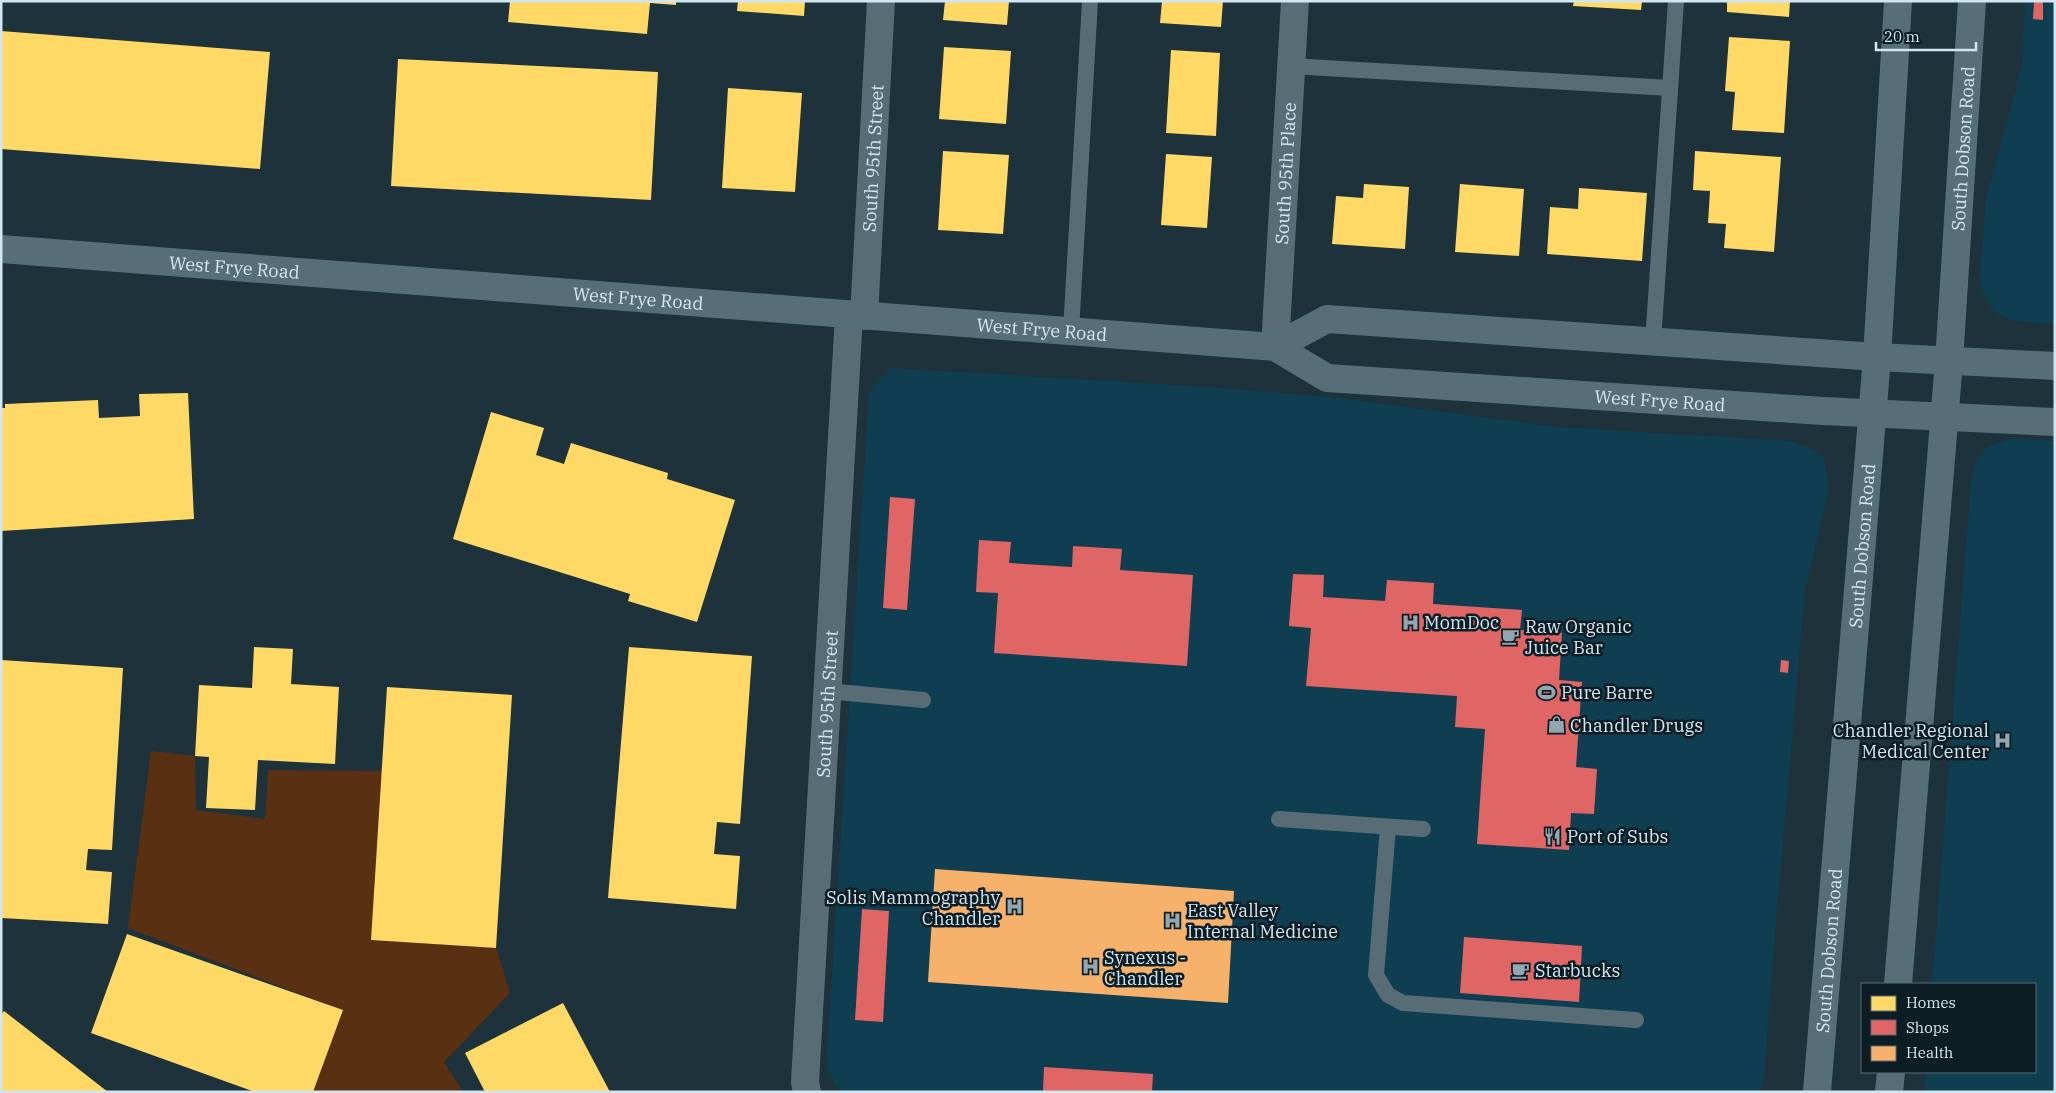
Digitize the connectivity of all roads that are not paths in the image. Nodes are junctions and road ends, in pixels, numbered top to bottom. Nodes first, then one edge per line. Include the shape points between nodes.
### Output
1 (881, 1) edge
2 (1090, 1) edge
3 (1295, 1) edge
4 (1676, 1) edge
5 (1898, 1) edge
6 (1972, 1) edge
7 (1291, 66) junction
8 (1670, 88) junction
9 (1, 249) edge
10 (856, 316) junction
11 (1071, 331) junction
12 (1653, 342) junction
13 (1275, 347) junction
14 (1877, 357) junction
15 (1949, 361) junction
16 (2055, 366) edge
17 (1872, 414) junction
18 (1944, 417) junction
19 (2055, 422) edge
20 (828, 691) junction
21 (923, 700) dead end
22 (1279, 819) dead end
23 (1388, 827) junction
24 (1423, 829) dead end
25 (1898, 983) edge
26 (1636, 1020) dead end
27 (1891, 1073) edge
28 (807, 1092) edge
29 (1816, 1092) edge
30 (1889, 1092) edge

1 - 10 street, South 95th Street
2 - 11 lane
3 - 7 street, South 95th Place
4 - 8 lane
5 - 14 street, South Dobson Road
6 - 15 street, South Dobson Road
7 - 8 lane
7 - 13 street, South 95th Place
8 - 12 lane
9 - 10 street, West Frye Road
10 - 11 street, West Frye Road
10 - 20 street, South 95th Street
11 - 13 street, West Frye Road
12 - 13 street via 1327,319
12 - 14 street
13 - 17 street, West Frye Road via 1327,378
14 - 15 street
14 - 17 street, South Dobson Road
15 - 16 street
15 - 18 street, South Dobson Road
17 - 18 street, West Frye Road
17 - 29 street, South Dobson Road
18 - 19 street, West Frye Road
18 - 25 street, South Dobson Road
20 - 21 lane
20 - 28 street, South 95th Street via 805,1082
22 - 23 lane
23 - 24 lane
23 - 26 lane via 1376,974 1388,995 1403,1003
27 - 30 street

